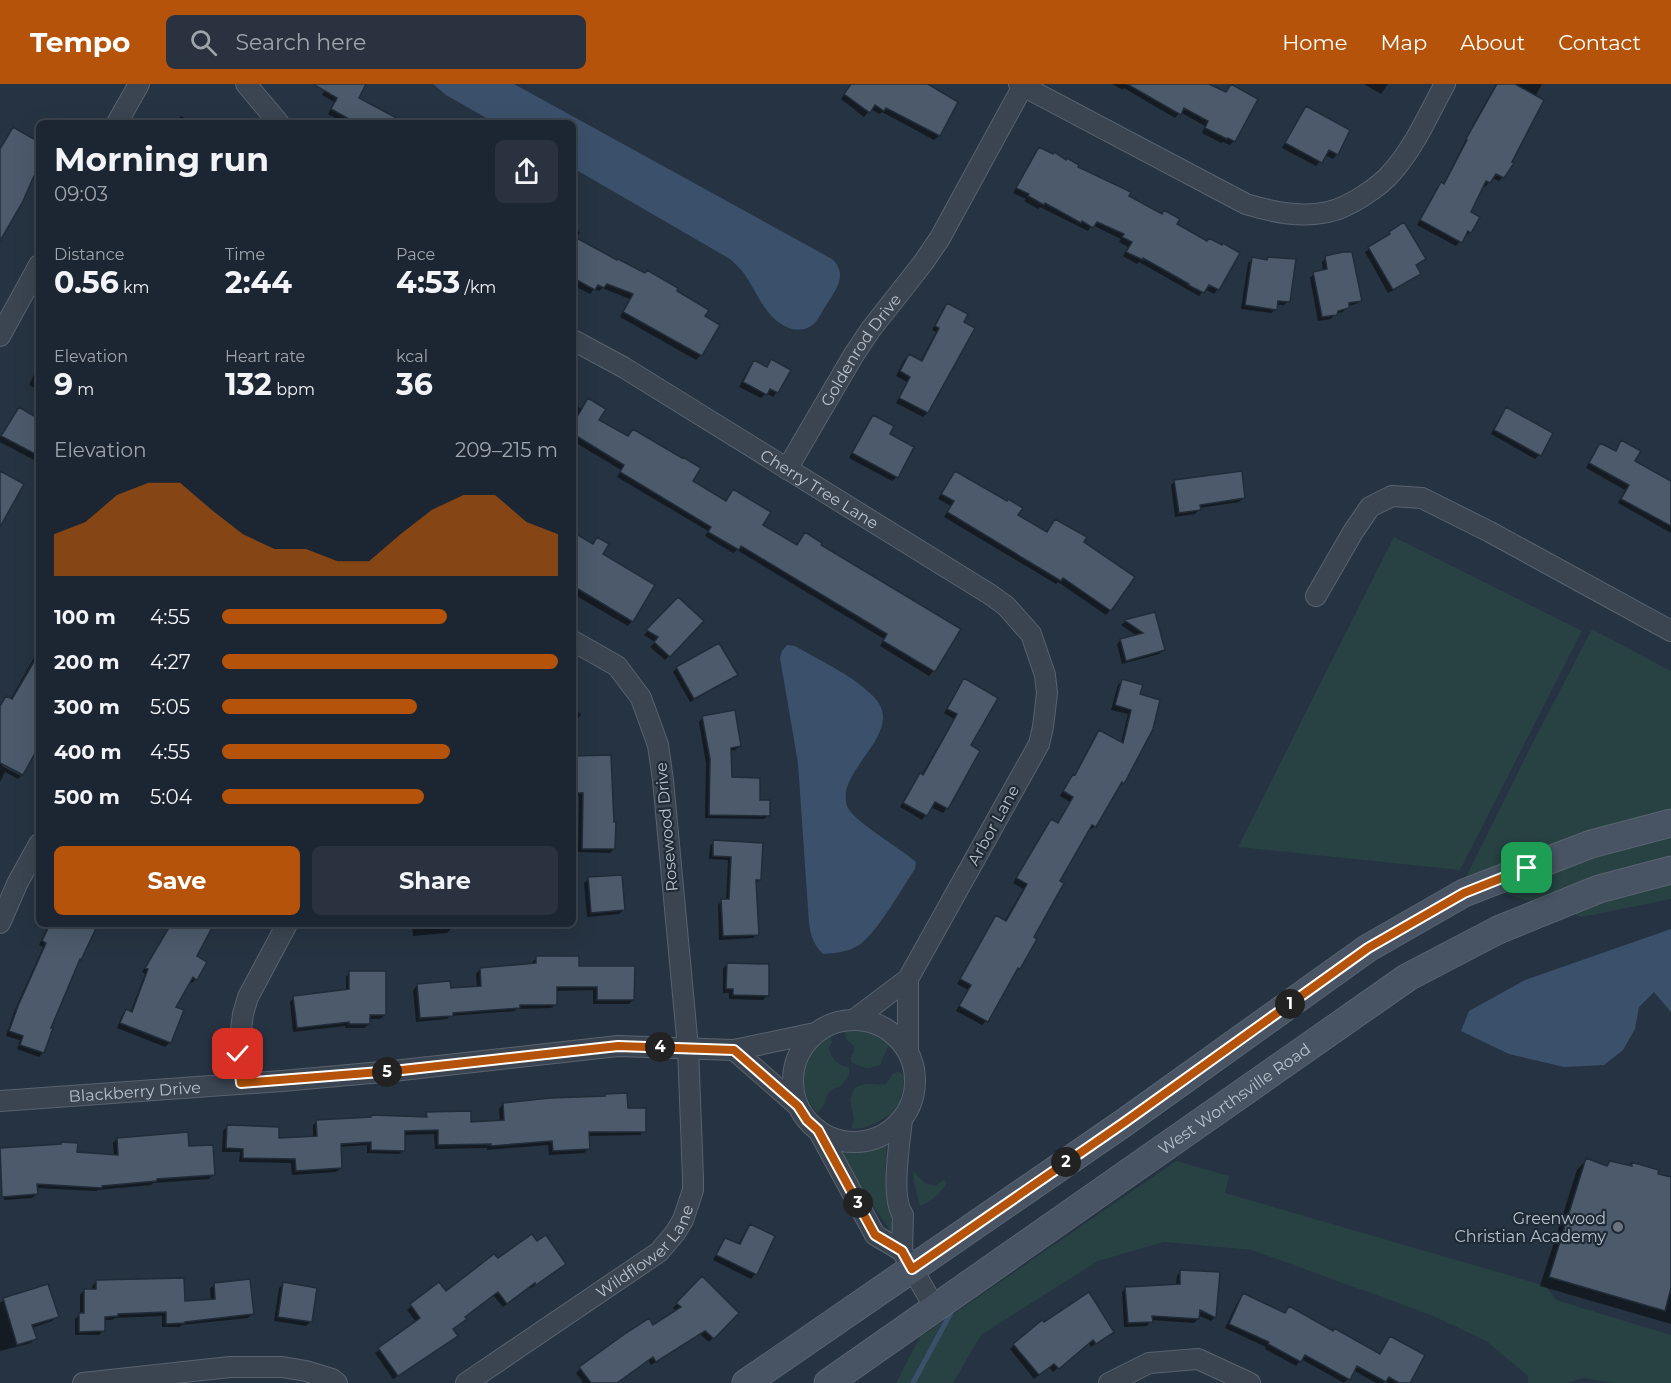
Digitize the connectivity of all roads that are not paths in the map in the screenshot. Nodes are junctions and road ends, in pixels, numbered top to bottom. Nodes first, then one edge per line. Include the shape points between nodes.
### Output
1 (139, 84) edge
2 (246, 84) edge
3 (1445, 84) edge
4 (1021, 85) edge
5 (119, 120) edge
6 (276, 120) edge
7 (36, 270) edge
8 (0, 336) edge
9 (576, 342) edge
10 (787, 469) junction
11 (1316, 596) dead end
12 (1671, 631) edge
13 (576, 643) edge
14 (1041, 662) joint
15 (1671, 823) edge
16 (36, 849) edge
17 (1671, 870) edge
18 (0, 923) edge
19 (285, 927) edge
20 (908, 979) junction
21 (855, 1019) junction
22 (815, 1033) junction
23 (688, 1048) junction
24 (734, 1050) junction
25 (908, 1051) junction
26 (241, 1083) junction
27 (0, 1101) edge
28 (798, 1106) junction
29 (902, 1119) junction
30 (818, 1130) junction
31 (907, 1260) junction
32 (935, 1308) junction
33 (82, 1383) edge
34 (338, 1383) edge
35 (466, 1383) edge
36 (746, 1383) edge
37 (828, 1383) edge
38 (1109, 1383) edge
39 (1250, 1383) edge

1 - 5 street
2 - 6 street
3 - 4 street via 1408,151 1379,186 1329,212 1300,214 1246,204
4 - 10 street, Goldenrod Drive via 940,238 865,338
7 - 8 street
9 - 10 street, Cherry Tree Lane
10 - 14 street, Cherry Tree Lane via 1006,606 1031,634
11 - 12 street via 1370,507 1392,496 1422,498
13 - 23 street, Rosewood Drive via 616,666 633,686 658,745
14 - 20 street, Arbor Lane via 1047,693 1039,744
15 - 31 main road via 1591,844 1464,893 1368,948 1125,1122
16 - 18 street
17 - 32 main road, West Worthsville Road via 1599,889 1498,930 1408,977
19 - 26 street via 243,1014 238,1054
20 - 21 street, Arbor Lane
20 - 25 street, Arbor Lane
21 - 22 street, Blackberry Drive via 841,1020
21 - 25 street, Blackberry Drive via 876,1023 894,1034
22 - 24 street, Blackberry Drive
22 - 28 street, Blackberry Drive via 801,1049 794,1068 793,1088
23 - 24 street, Blackberry Drive
23 - 26 street, Blackberry Drive via 618,1046
23 - 35 street, Wildflower Lane via 693,1190 675,1233 659,1252
24 - 28 street
25 - 29 street via 915,1086
26 - 27 street, Blackberry Drive
28 - 30 street
29 - 30 street via 872,1139 853,1142
29 - 31 street via 896,1190 903,1215
30 - 31 street via 875,1235
31 - 32 street
31 - 36 main road
32 - 37 main road, West Worthsville Road
33 - 34 street via 230,1367 282,1367
38 - 39 street via 1149,1364 1198,1359

